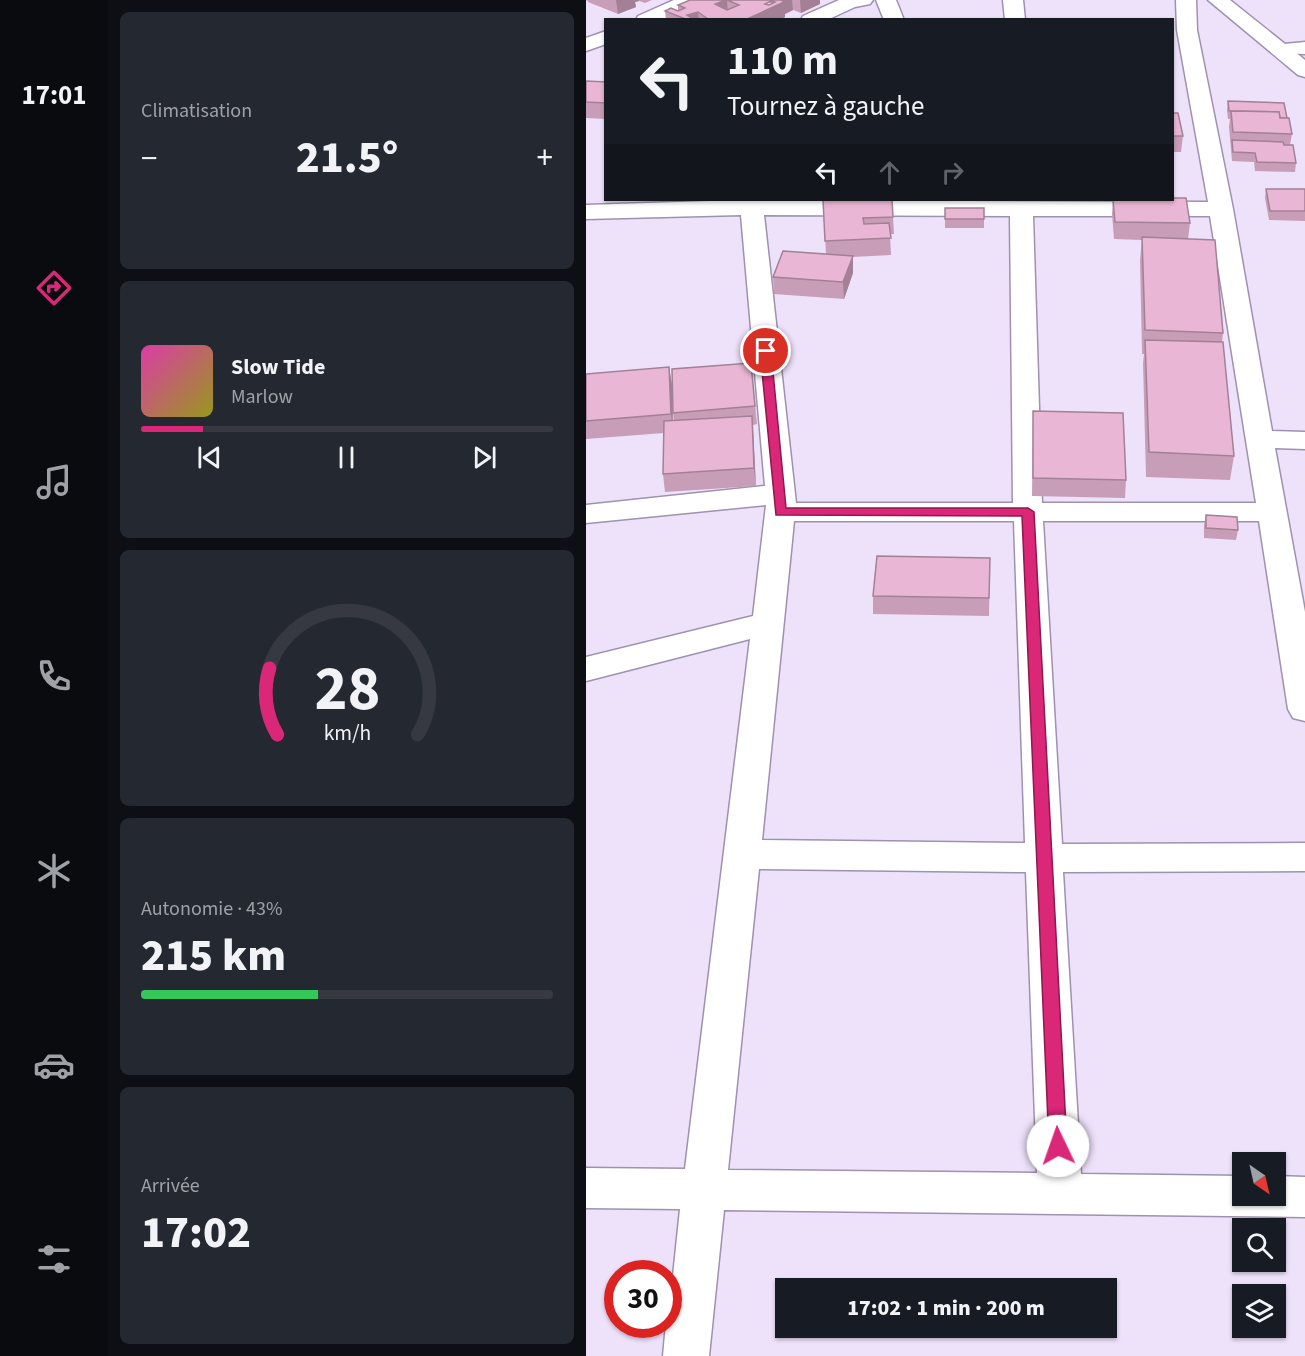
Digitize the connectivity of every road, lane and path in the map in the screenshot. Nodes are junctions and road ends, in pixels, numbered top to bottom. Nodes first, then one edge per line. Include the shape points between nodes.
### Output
1 (690, 0) edge
2 (886, 0) edge
3 (1013, 0) edge
4 (1186, 0) edge
5 (1218, 0) edge
6 (852, 1) edge
7 (650, 18) edge
8 (814, 18) edge
9 (893, 18) edge
10 (1015, 18) edge
11 (602, 28) edge
12 (1180, 30) edge
13 (586, 45) edge
14 (1304, 48) edge
15 (1281, 49) junction
16 (1304, 70) edge
17 (751, 204) edge
18 (915, 204) edge
19 (1021, 204) edge
20 (1221, 209) junction
21 (586, 212) edge
22 (1260, 439) junction
23 (1304, 441) edge
24 (780, 503) junction
25 (1028, 512) junction
26 (1272, 512) junction
27 (586, 514) edge
28 (768, 623) junction
29 (586, 669) edge
30 (1304, 709) edge
31 (742, 854) junction
32 (1304, 857) edge
33 (1044, 858) junction
34 (586, 1188) edge
35 (704, 1190) junction
36 (1060, 1194) junction
37 (1304, 1197) edge
38 (686, 1356) edge

1 - 7 street
2 - 9 street
3 - 10 street
4 - 12 street
5 - 15 street
6 - 8 street
11 - 13 street
12 - 20 street
14 - 15 street
15 - 16 street
17 - 18 street
17 - 21 street
17 - 24 street
18 - 19 street
19 - 20 street
19 - 25 street
20 - 22 street
22 - 23 street
22 - 26 street
24 - 25 street
24 - 27 street
24 - 28 street
25 - 26 street
25 - 33 street
26 - 30 street
28 - 29 street
28 - 31 street
31 - 33 street
31 - 35 street
32 - 33 street
33 - 36 street
34 - 35 street
35 - 36 street
35 - 38 street
36 - 37 street

